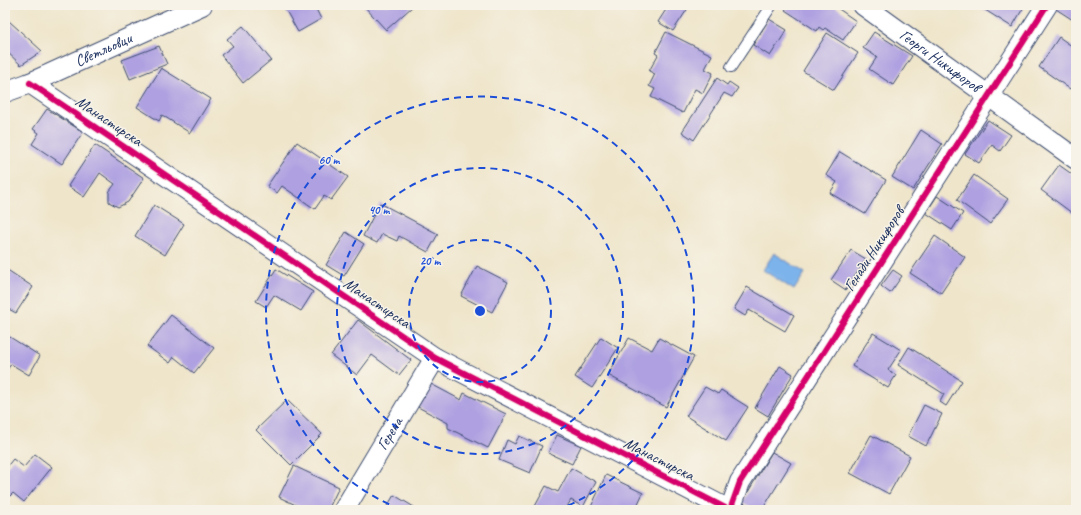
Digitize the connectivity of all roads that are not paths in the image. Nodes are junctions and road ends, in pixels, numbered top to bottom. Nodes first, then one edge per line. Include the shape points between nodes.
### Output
1 (202, 5) edge
2 (772, 5) edge
3 (863, 5) edge
4 (1047, 5) edge
5 (731, 67) dead end
6 (30, 83) junction
7 (5, 92) edge
8 (988, 95) junction
9 (1076, 159) edge
10 (435, 358) junction
11 (344, 510) edge
12 (729, 510) edge

1 - 6 street, Светльовци
2 - 5 lane
3 - 8 street, Георги Никифоров
4 - 8 street, Генади Никифоров
6 - 7 street, Светльовци
6 - 10 street, Манастирска
8 - 9 street, Георги Никифоров
8 - 12 street, Генади Никифоров via 740,482
10 - 11 street, Герена
10 - 12 street, Манастирска

